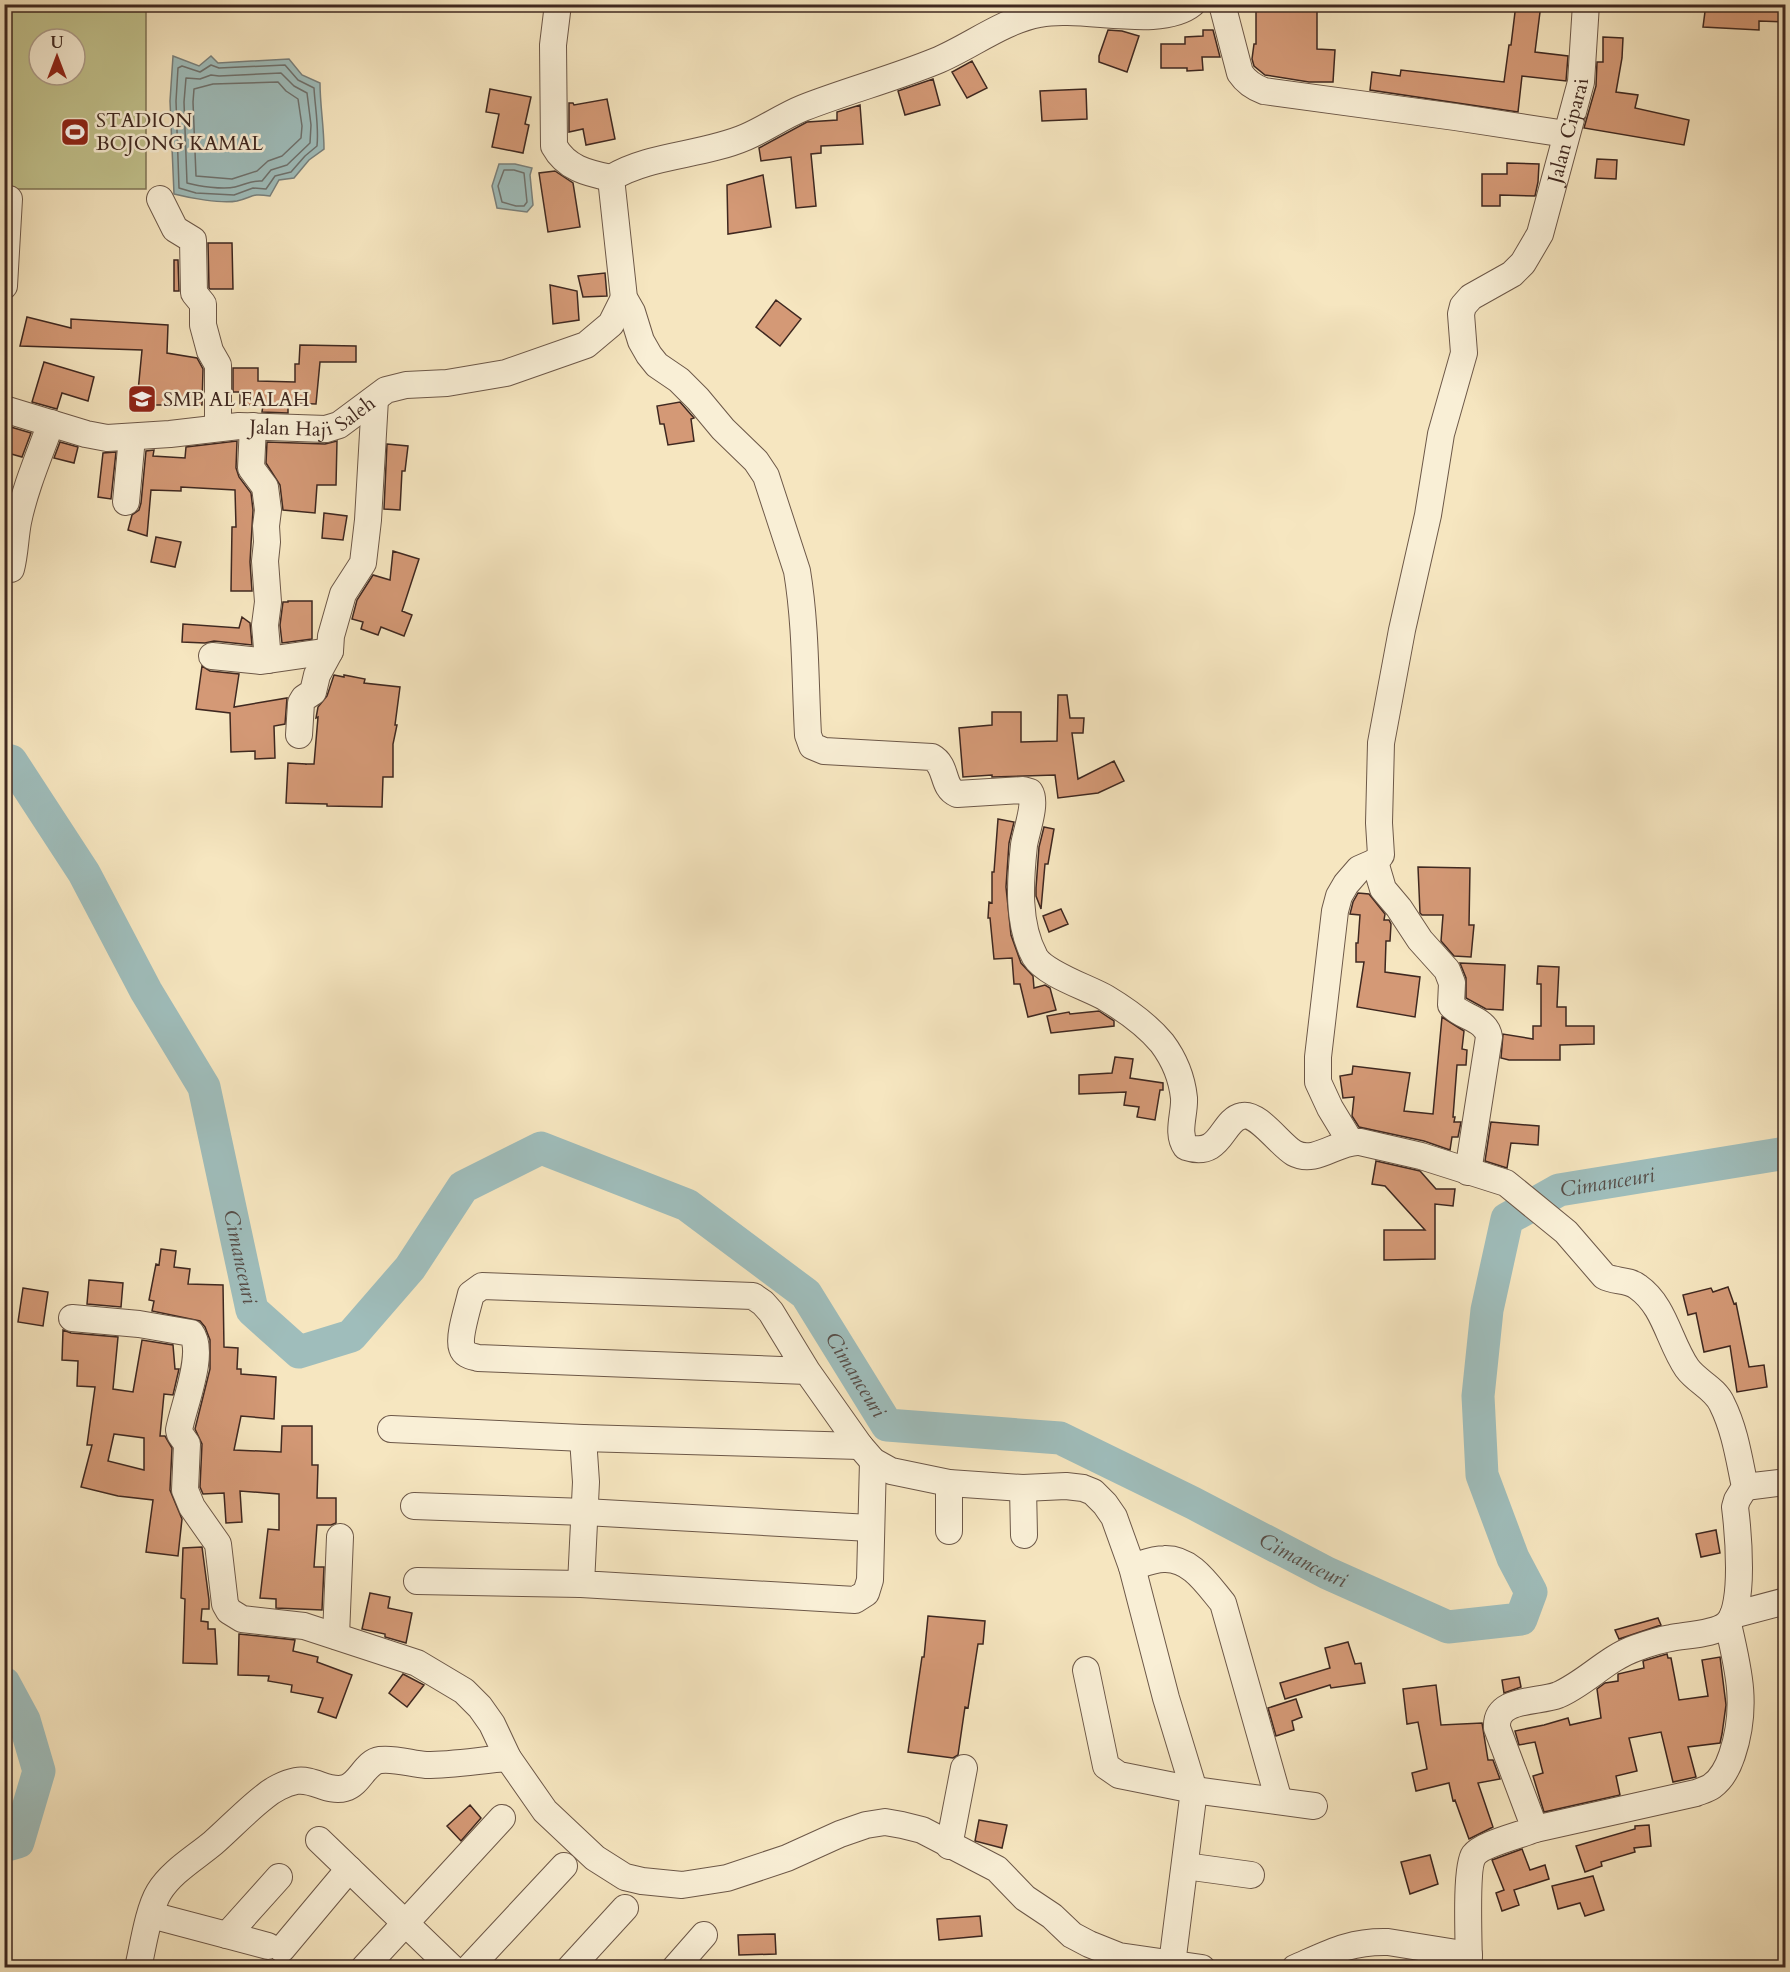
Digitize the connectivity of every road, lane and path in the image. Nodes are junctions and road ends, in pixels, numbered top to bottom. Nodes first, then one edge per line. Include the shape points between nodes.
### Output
1 (558, 4) edge
2 (1192, 4) edge
3 (1222, 4) edge
4 (1586, 4) edge
5 (1566, 134) junction
6 (611, 178) junction
7 (9, 199) dead end
8 (160, 199) dead end
9 (4, 286) edge
10 (624, 298) junction
11 (375, 399) junction
12 (4, 409) edge
13 (51, 423) junction
14 (253, 426) junction
15 (218, 428) junction
16 (132, 437) junction
17 (126, 502) dead end
18 (11, 569) dead end
19 (330, 651) junction
20 (212, 656) dead end
21 (268, 660) junction
22 (299, 735) dead end
23 (1376, 862) junction
24 (1350, 1141) junction
25 (1468, 1172) junction
26 (72, 1318) dead end
27 (807, 1371) junction
28 (391, 1429) dead end
29 (583, 1438) junction
30 (867, 1454) junction
31 (1785, 1482) edge
32 (949, 1483) junction
33 (1745, 1487) junction
34 (1023, 1488) junction
35 (414, 1506) dead end
36 (585, 1512) junction
37 (870, 1528) junction
38 (950, 1531) dead end
39 (1024, 1535) dead end
40 (340, 1537) dead end
41 (1132, 1567) junction
42 (417, 1581) dead end
43 (580, 1584) junction
44 (1785, 1601) edge
45 (1730, 1620) junction
46 (336, 1636) junction
47 (1086, 1670) dead end
48 (508, 1758) junction
49 (964, 1768) dead end
50 (1194, 1790) junction
51 (1279, 1801) junction
52 (1314, 1806) dead end
53 (502, 1818) dead end
54 (1535, 1829) junction
55 (319, 1840) dead end
56 (950, 1846) junction
57 (564, 1866) dead end
58 (1185, 1866) junction
59 (349, 1869) junction
60 (1251, 1875) dead end
61 (279, 1877) dead end
62 (625, 1908) dead end
63 (151, 1915) junction
64 (405, 1923) junction
65 (227, 1935) junction
66 (704, 1935) dead end
67 (1469, 1961) edge
68 (1172, 1964) junction
69 (138, 1968) edge
70 (364, 1968) edge
71 (452, 1968) edge
72 (469, 1968) edge
73 (570, 1968) edge
74 (675, 1968) edge
75 (1202, 1968) edge
76 (1295, 1968) edge

1 - 6 street via 553,45 554,146 577,169
2 - 6 street via 1168,15 1039,14 1002,27 936,61 801,109 746,137 636,165
3 - 5 street via 1240,73 1245,81 1264,91
4 - 5 street, Jalan Ciparai via 1581,82
5 - 23 street, Jalan Ciparai via 1540,234 1530,252 1512,274 1471,297 1463,306 1464,353 1441,434 1381,742 1382,844
6 - 10 street
7 - 9 street
8 - 15 street via 175,229 193,240 194,293 203,304 203,326 210,351 219,365
10 - 11 street, Jalan Haji Saleh via 611,324 586,345 506,373 395,387
10 - 24 street via 649,355 698,399 766,476 799,585 808,735 812,746 824,751 932,756 941,764 950,789 957,794 1030,792 1033,802 1024,843 1022,912 1035,957 1047,968 1128,1012 1162,1042 1182,1084 1181,1134 1186,1147 1199,1149 1215,1144 1244,1115 1254,1118 1298,1154 1312,1156
11 - 14 street, Jalan Haji Saleh via 339,425 326,429
11 - 19 street via 363,563 343,594 330,636
12 - 13 street, Jalan Haji Saleh
13 - 16 street, Jalan Haji Saleh via 107,438
13 - 18 street via 17,525
14 - 15 street, Jalan Haji Saleh
14 - 21 street via 251,468 265,487 268,510
15 - 16 street, Jalan Haji Saleh
16 - 17 street
19 - 21 street
19 - 22 street via 312,692 301,703
20 - 21 street
23 - 24 street via 1359,869 1337,903 1318,1057 1318,1082
23 - 25 street via 1383,889 1447,970 1452,983 1451,1005 1487,1029 1482,1092
24 - 25 street via 1421,1156
25 - 33 street via 1506,1183 1566,1232 1604,1276 1636,1285 1656,1305 1689,1370 1721,1401 1734,1436
26 - 46 street via 139,1324 193,1335 193,1371 179,1430 188,1444 185,1490 218,1545 225,1604 242,1619 304,1626
27 - 27 street via 771,1312 748,1295 482,1286 471,1294 461,1340 465,1353 478,1358
27 - 30 street
28 - 29 street
29 - 30 street
29 - 36 street
30 - 32 street via 891,1471
30 - 37 street
31 - 33 street
32 - 34 street
32 - 38 street
33 - 45 street via 1735,1507 1740,1584
34 - 39 street
34 - 41 street via 1066,1486 1093,1492 1114,1517
35 - 36 street
36 - 37 street
36 - 43 street
37 - 43 street via 869,1588 855,1600
40 - 46 street
41 - 50 street
41 - 51 street via 1162,1559 1182,1562 1223,1603
42 - 43 street
44 - 45 street
45 - 54 street via 1741,1714 1740,1733 1725,1774 1696,1793
45 - 54 street via 1706,1632 1634,1648 1557,1695 1514,1704 1503,1711 1496,1721 1497,1728
46 - 48 street via 417,1663 464,1691 492,1724
47 - 50 street via 1106,1766 1111,1772
48 - 56 street via 545,1811 588,1851 625,1877 642,1881 682,1885 727,1878 787,1858 840,1834 885,1822 922,1830
48 - 63 street via 428,1765 379,1760 346,1788 325,1787 311,1781 281,1786 171,1878 159,1892
49 - 56 street
50 - 51 street
50 - 58 street
51 - 52 street
53 - 64 street
54 - 67 street via 1474,1855 1470,1873
55 - 59 street
56 - 68 street via 997,1869 1025,1898 1072,1935 1119,1956
57 - 72 street
58 - 60 street
58 - 68 street
59 - 64 street
59 - 65 street via 275,1948
61 - 65 street
62 - 73 street
63 - 65 street
63 - 69 street
64 - 70 street
64 - 71 street
66 - 74 street
67 - 76 street via 1376,1941 1342,1946
68 - 75 street

